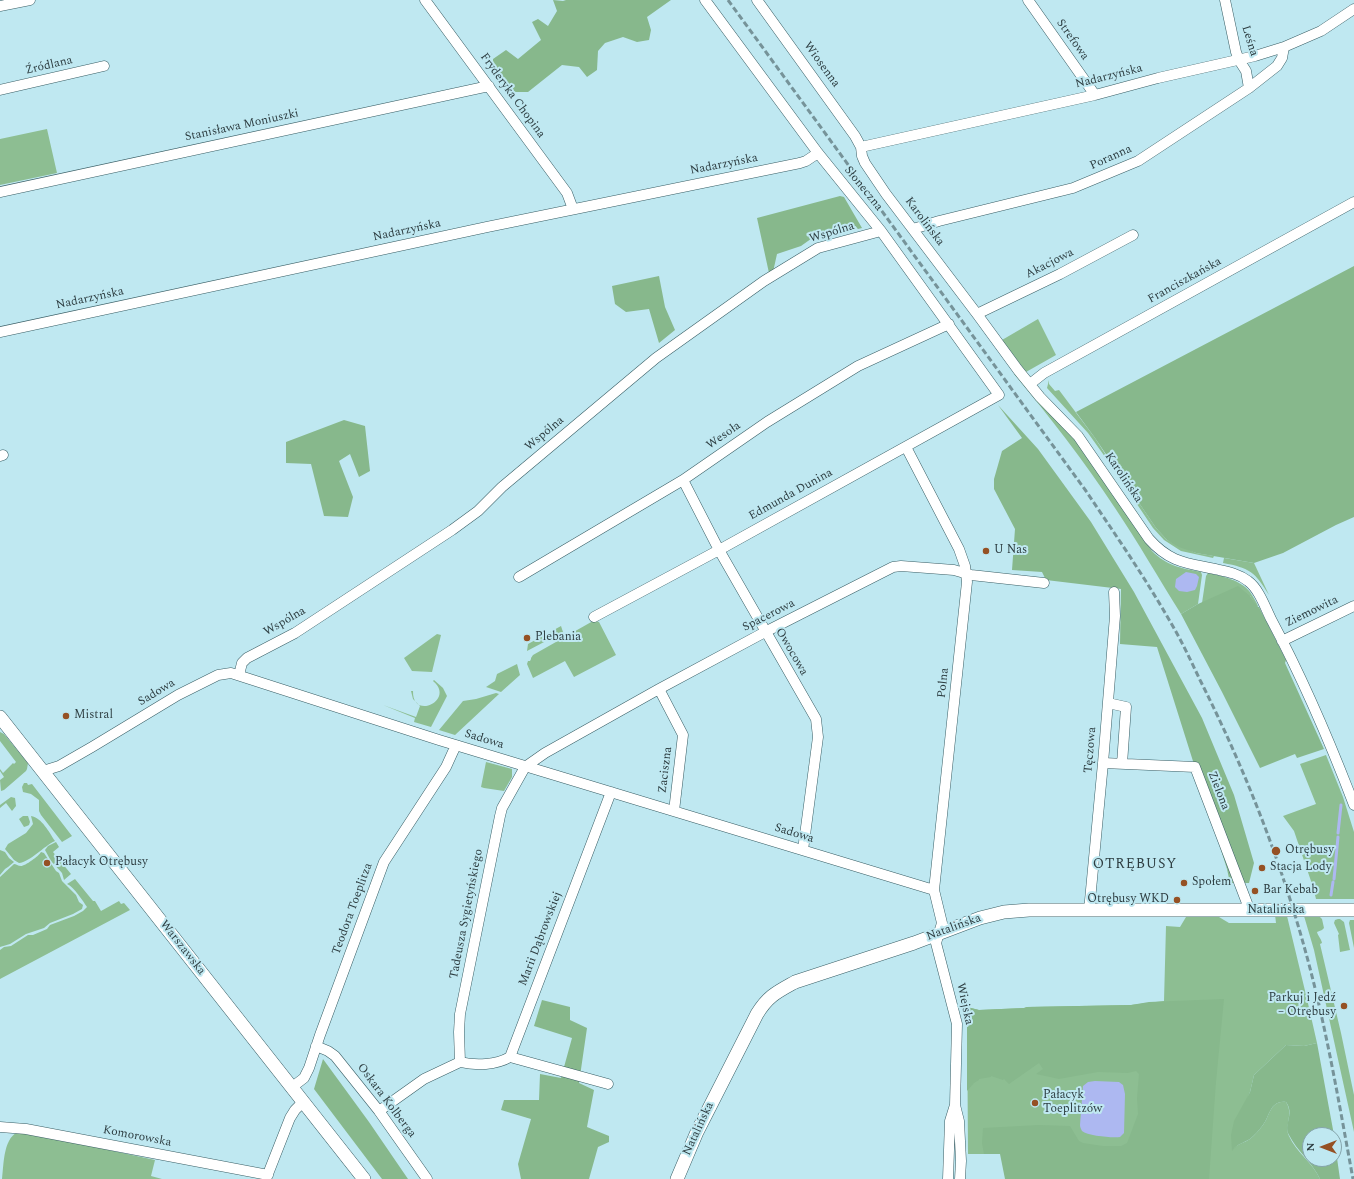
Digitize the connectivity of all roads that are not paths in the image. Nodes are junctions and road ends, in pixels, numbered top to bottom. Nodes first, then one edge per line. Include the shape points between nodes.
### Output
1 (30, 0) edge
2 (425, 0) edge
3 (705, 0) edge
4 (757, 0) edge
5 (1028, 0) edge
6 (1225, 0) edge
7 (0, 6) edge
8 (1354, 9) edge
9 (1284, 47) junction
10 (1239, 60) junction
11 (104, 66) dead end
12 (489, 86) junction
13 (1249, 88) junction
14 (0, 90) edge
15 (1095, 95) junction
16 (861, 147) junction
17 (818, 153) junction
18 (0, 192) edge
19 (1354, 202) edge
20 (573, 209) junction
21 (913, 229) junction
22 (881, 231) junction
23 (1133, 235) dead end
24 (977, 314) junction
25 (949, 324) junction
26 (0, 332) edge
27 (1030, 384) junction
28 (1000, 395) joint
29 (906, 447) junction
30 (683, 480) junction
31 (719, 550) junction
32 (966, 573) junction
33 (519, 577) dead end
34 (1044, 583) dead end
35 (1114, 592) dead end
36 (1354, 606) edge
37 (594, 617) dead end
38 (765, 632) junction
39 (1282, 641) junction
40 (239, 675) junction
41 (659, 689) junction
42 (1108, 703) junction
43 (0, 717) edge
44 (456, 745) junction
45 (1103, 763) junction
46 (1122, 764) junction
47 (525, 767) junction
48 (43, 771) junction
49 (611, 792) junction
50 (1353, 798) edge
51 (674, 811) junction
52 (804, 850) junction
53 (934, 890) junction
54 (1354, 910) edge
55 (1089, 911) junction
56 (1250, 911) junction
57 (939, 933) junction
58 (316, 1046) junction
59 (510, 1057) junction
60 (460, 1062) junction
61 (608, 1084) dead end
62 (291, 1088) junction
63 (303, 1102) junction
64 (955, 1105) junction
65 (379, 1111) junction
66 (0, 1127) edge
67 (267, 1177) edge
68 (364, 1179) edge
69 (427, 1179) edge
70 (677, 1179) edge
71 (948, 1179) edge
72 (960, 1179) edge

1 - 7 street
2 - 12 street, Fryderyka Chopina
3 - 17 street, Słoneczna
4 - 16 street, Wiosenna
5 - 15 street, Strefowa
6 - 10 street, Leśna
8 - 9 street, Nadarzyńska via 1321,30
9 - 10 street, Nadarzyńska
9 - 13 street, Poranna via 1277,66
10 - 13 street, Leśna via 1246,71
10 - 15 street, Nadarzyńska
11 - 14 street, Źródlana
12 - 18 street, Stanisława Moniuszki
12 - 20 street, Fryderyka Chopina via 567,193
13 - 21 street, Poranna via 1138,161 1073,188
15 - 16 street, Nadarzyńska
16 - 21 street, Karolińska via 867,166
17 - 20 street, Nadarzyńska via 800,163
17 - 22 street, Słoneczna
19 - 27 street, Franciszkańska via 1044,373
20 - 26 street, Nadarzyńska
21 - 24 street, Karolińska
22 - 25 street, Słoneczna
22 - 40 street, Wspólna via 818,248 739,298 656,358 502,487 478,511 295,633 247,658 242,663
23 - 24 street, Akacjowa
24 - 27 street, Karolińska
25 - 28 street, Słoneczna
25 - 30 street, Wesoła via 858,366 767,422
27 - 39 street, Karolińska via 1078,436 1156,548 1178,560 1233,573 1248,581 1256,590
28 - 29 street, Edmunda Dunina
29 - 31 street, Edmunda Dunina
29 - 32 street, Polna via 959,549
30 - 31 street, Owocowa
30 - 33 street, Wesoła
31 - 37 street, Edmunda Dunina
31 - 38 street, Owocowa
32 - 34 street, Spacerowa
32 - 38 street, Spacerowa via 954,570 893,567
32 - 53 street, Polna via 967,588
35 - 42 street, Tęczowa via 1115,616
36 - 39 street, Ziemowita
38 - 41 street, Spacerowa
38 - 52 street, Owocowa via 816,719 818,737
39 - 50 street, Karolińska via 1317,713
40 - 44 street, Sadowa
40 - 48 street, Sadowa via 228,673 211,678 59,766
41 - 47 street, Spacerowa via 545,753
41 - 51 street, Zaciszna via 683,736
42 - 45 street, Tęczowa
42 - 46 street via 1126,707
43 - 48 main road, Warszawska
44 - 47 street, Sadowa
44 - 58 street, Teodora Toeplitza via 446,767 381,867
45 - 46 street, Zielona
45 - 55 street, Tęczowa
46 - 56 street, Zielona via 1195,767
47 - 49 street, Sadowa
47 - 60 street, Tadeusza Sygietyńskiego via 500,816 460,1014
48 - 62 main road, Warszawska
49 - 51 street, Sadowa
49 - 59 street, Marii Dąbrowskiej
51 - 52 street, Sadowa
52 - 53 street, Sadowa
53 - 57 street, Polna via 942,917
54 - 56 main road, Natalińska
55 - 56 main road, Natalińska
55 - 57 main road, Natalińska via 1004,912
57 - 64 street, Wiejska via 937,945 957,1024
57 - 70 main road, Natalińska via 795,982 777,991 765,1001 697,1132
58 - 62 street, Teodora Toeplitza via 304,1078
58 - 65 street, Oskara Kolberga via 333,1054
59 - 60 street via 502,1062 470,1065
59 - 61 street
60 - 65 street via 424,1079
62 - 63 main road, Warszawska
63 - 67 street via 290,1118
63 - 68 main road, Warszawska
64 - 71 street, Wiejska via 950,1121
64 - 72 street, Wiejska via 959,1121
65 - 69 street, Oskara Kolberga
66 - 67 street, Komorowska via 26,1128

